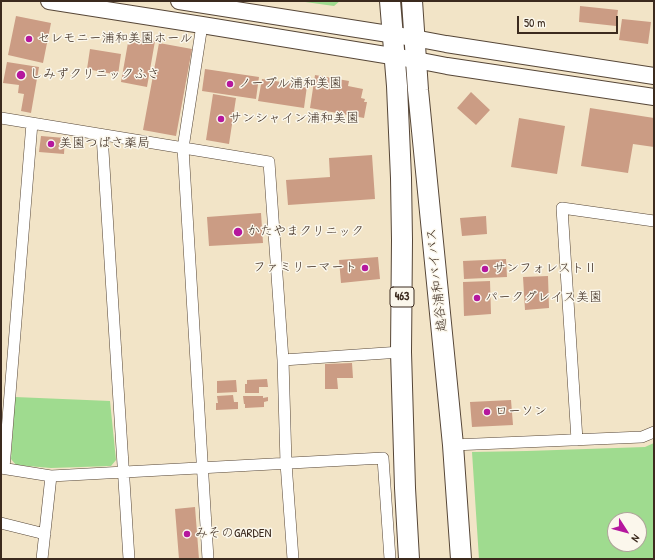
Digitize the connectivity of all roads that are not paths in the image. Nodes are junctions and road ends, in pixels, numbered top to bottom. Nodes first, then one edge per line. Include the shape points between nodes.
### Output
1 (49, 1) edge
2 (179, 1) edge
3 (390, 1) edge
4 (412, 1) edge
5 (202, 25) junction
6 (393, 35) junction
7 (414, 38) junction
8 (394, 56) junction
9 (416, 60) junction
10 (654, 76) edge
11 (654, 97) edge
12 (1, 118) edge
13 (32, 123) junction
14 (102, 135) junction
15 (183, 148) junction
16 (654, 221) edge
17 (401, 352) junction
18 (283, 360) junction
19 (654, 432) edge
20 (577, 440) junction
21 (453, 445) junction
22 (286, 463) junction
23 (2, 468) edge
24 (203, 468) junction
25 (124, 472) junction
26 (51, 476) junction
27 (1, 523) edge
28 (45, 534) junction
29 (461, 557) edge
30 (42, 559) edge
31 (130, 559) edge
32 (208, 559) edge
33 (292, 559) edge
34 (390, 559) edge
35 (409, 559) edge

1 - 5 street
2 - 6 street
3 - 6 highway, 463
4 - 7 highway, 越谷浦和バイパス
5 - 8 street
5 - 15 street
6 - 7 street
6 - 8 highway, 463
7 - 9 highway, 越谷浦和バイパス
7 - 10 street
8 - 9 street
8 - 17 highway, 463 via 401,186
9 - 11 street
9 - 21 highway, 越谷浦和バイパス
12 - 13 street
13 - 14 street
13 - 23 street
14 - 15 street
14 - 25 street
15 - 18 street via 268,162
15 - 24 street
16 - 20 street via 562,208
17 - 18 street
17 - 35 highway, 463
18 - 22 street
19 - 20 street via 642,437
20 - 21 street
21 - 29 highway, 越谷浦和バイパス
22 - 24 street
22 - 33 street
22 - 34 street via 383,458
23 - 26 street
24 - 25 street
24 - 32 street
25 - 26 street
25 - 31 street
26 - 28 street
27 - 28 street
28 - 30 street

